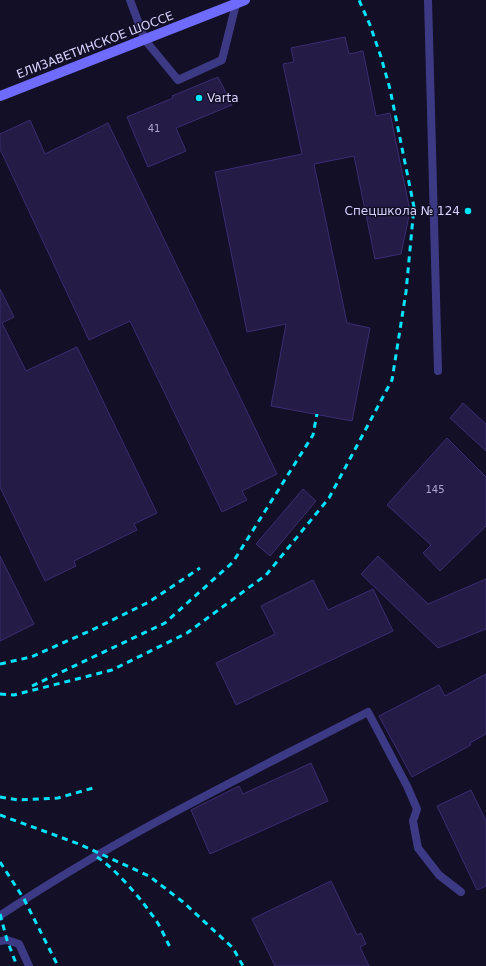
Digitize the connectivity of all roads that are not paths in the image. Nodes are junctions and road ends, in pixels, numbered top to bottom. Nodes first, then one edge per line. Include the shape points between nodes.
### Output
1 (130, 0) edge
2 (428, 0) edge
3 (240, 2) edge
4 (145, 40) junction
5 (0, 96) edge
6 (438, 371) dead end
7 (461, 892) dead end
8 (0, 917) edge
9 (0, 940) edge
10 (29, 966) edge

1 - 4 lane
2 - 6 lane
3 - 4 main road, ЕЛИЗАВЕТИНСКОЕ ШОССЕ
3 - 4 lane via 222,60 178,80
4 - 5 main road, ЕЛИЗАВЕТИНСКОЕ ШОССЕ
7 - 8 lane via 439,875 418,848 413,821 417,809 368,712 140,830 24,899
9 - 10 lane via 19,944

